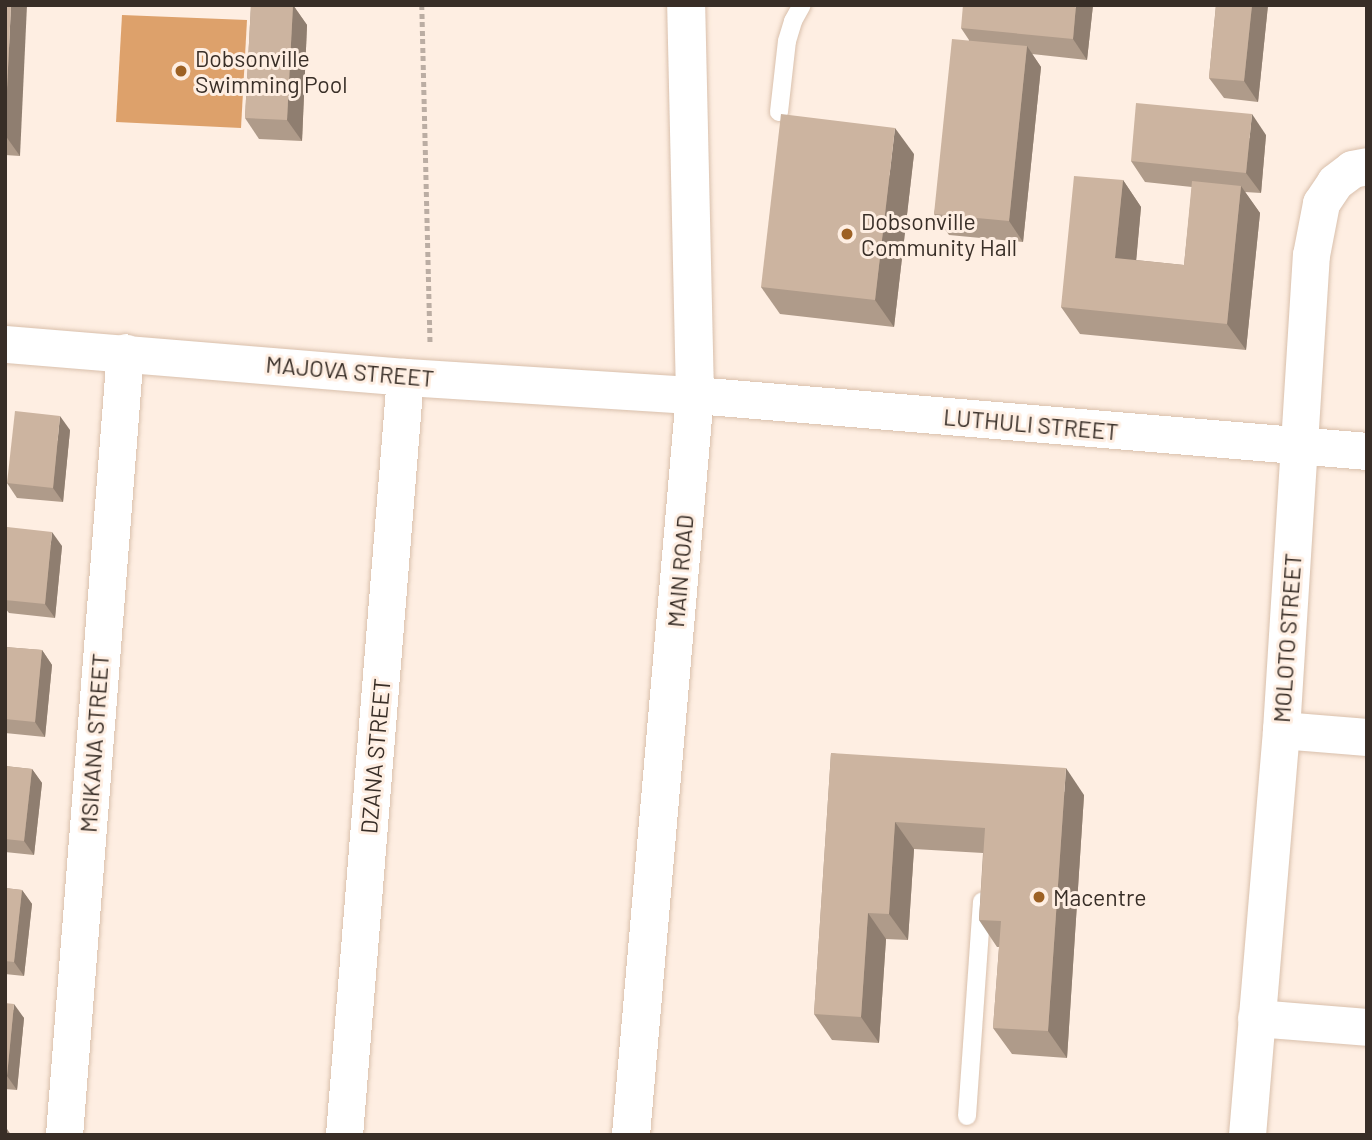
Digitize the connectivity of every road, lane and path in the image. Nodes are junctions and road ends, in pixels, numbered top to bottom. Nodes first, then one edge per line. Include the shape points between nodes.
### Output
1 (422, 5) edge
2 (686, 5) edge
3 (802, 5) edge
4 (779, 113) edge
5 (1367, 166) edge
6 (5, 344) edge
7 (125, 352) junction
8 (418, 377) junction
9 (695, 395) junction
10 (1299, 446) junction
11 (1367, 452) edge
12 (1281, 730) junction
13 (1367, 737) edge
14 (983, 890) edge
15 (1256, 1018) junction
16 (1367, 1027) edge
17 (967, 1116) dead end
18 (64, 1135) edge
19 (344, 1135) edge
20 (631, 1135) edge
21 (1247, 1135) edge

1 - 8 path
2 - 9 street, MAIN ROAD
3 - 4 lane via 787,41
5 - 10 street, MOLOTO STREET via 1352,169 1335,182 1321,203 1311,255
6 - 7 street, MAJOVA STREET
7 - 8 street, MAJOVA STREET
7 - 18 street, MSIKANA STREET
8 - 9 street, MAJOVA STREET
8 - 19 street, DZANA STREET
9 - 10 street, LUTHULI STREET
9 - 20 street, MAIN ROAD
10 - 11 street, LUTHULI STREET
10 - 12 street, MOLOTO STREET
12 - 13 street
12 - 15 street, MOLOTO STREET
14 - 17 lane
15 - 16 street
15 - 21 street, MOLOTO STREET

